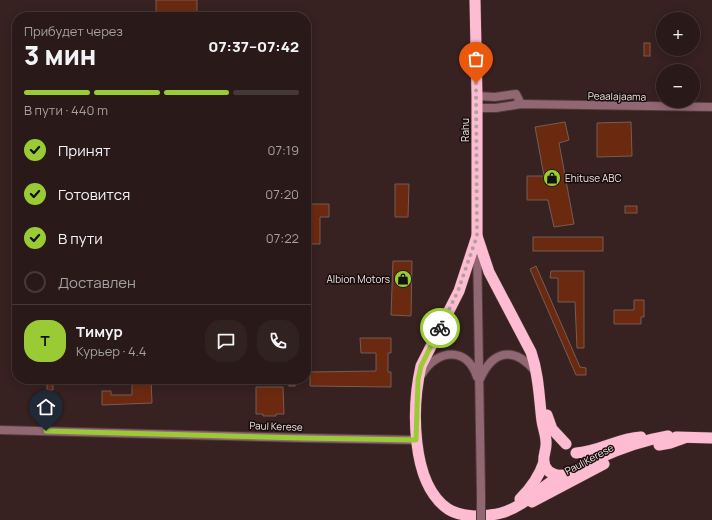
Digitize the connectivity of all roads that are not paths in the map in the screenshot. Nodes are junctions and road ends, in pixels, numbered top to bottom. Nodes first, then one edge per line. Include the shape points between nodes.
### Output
1 (475, 0) edge
2 (477, 96) junction
3 (521, 104) junction
4 (712, 107) edge
5 (477, 108) junction
6 (477, 236) junction
7 (536, 372) junction
8 (418, 380) junction
9 (479, 382) junction
10 (540, 394) junction
11 (0, 430) edge
12 (668, 436) junction
13 (684, 438) junction
14 (712, 438) edge
15 (416, 440) junction
16 (566, 444) junction
17 (546, 449) junction
18 (576, 453) junction
19 (544, 462) junction
20 (572, 472) junction
21 (560, 476) junction
22 (507, 511) junction
23 (481, 520) edge

1 - 2 highway, Rahu
2 - 3 street via 516,94
2 - 5 highway, Rahu
3 - 4 street, Peaalajaama
3 - 5 street, Peaalajaama
5 - 6 highway, Rahu
6 - 7 highway via 488,272 531,352
6 - 8 highway via 458,291 425,357
6 - 9 street
7 - 9 street via 520,357 505,355 492,361
7 - 10 highway
8 - 9 street via 434,360 449,355 467,360
8 - 15 highway
9 - 23 street, bridge
10 - 16 highway via 552,429
10 - 17 highway
11 - 15 street, Paul Kerese
12 - 13 highway, Paul Kerese
12 - 18 highway, Paul Kerese via 630,438 593,451
12 - 20 highway, Paul Kerese via 642,441
13 - 14 highway, Paul Kerese
13 - 22 highway, Paul Kerese via 625,453 552,492
15 - 22 highway, Paul Kerese via 421,465 433,493 449,510 481,516
16 - 17 highway via 554,443
16 - 18 highway
17 - 19 highway
18 - 20 highway via 577,464
19 - 21 highway via 548,470
19 - 22 highway, Paul Kerese via 539,476 530,488
20 - 21 highway
21 - 22 highway, Paul Kerese via 532,497

